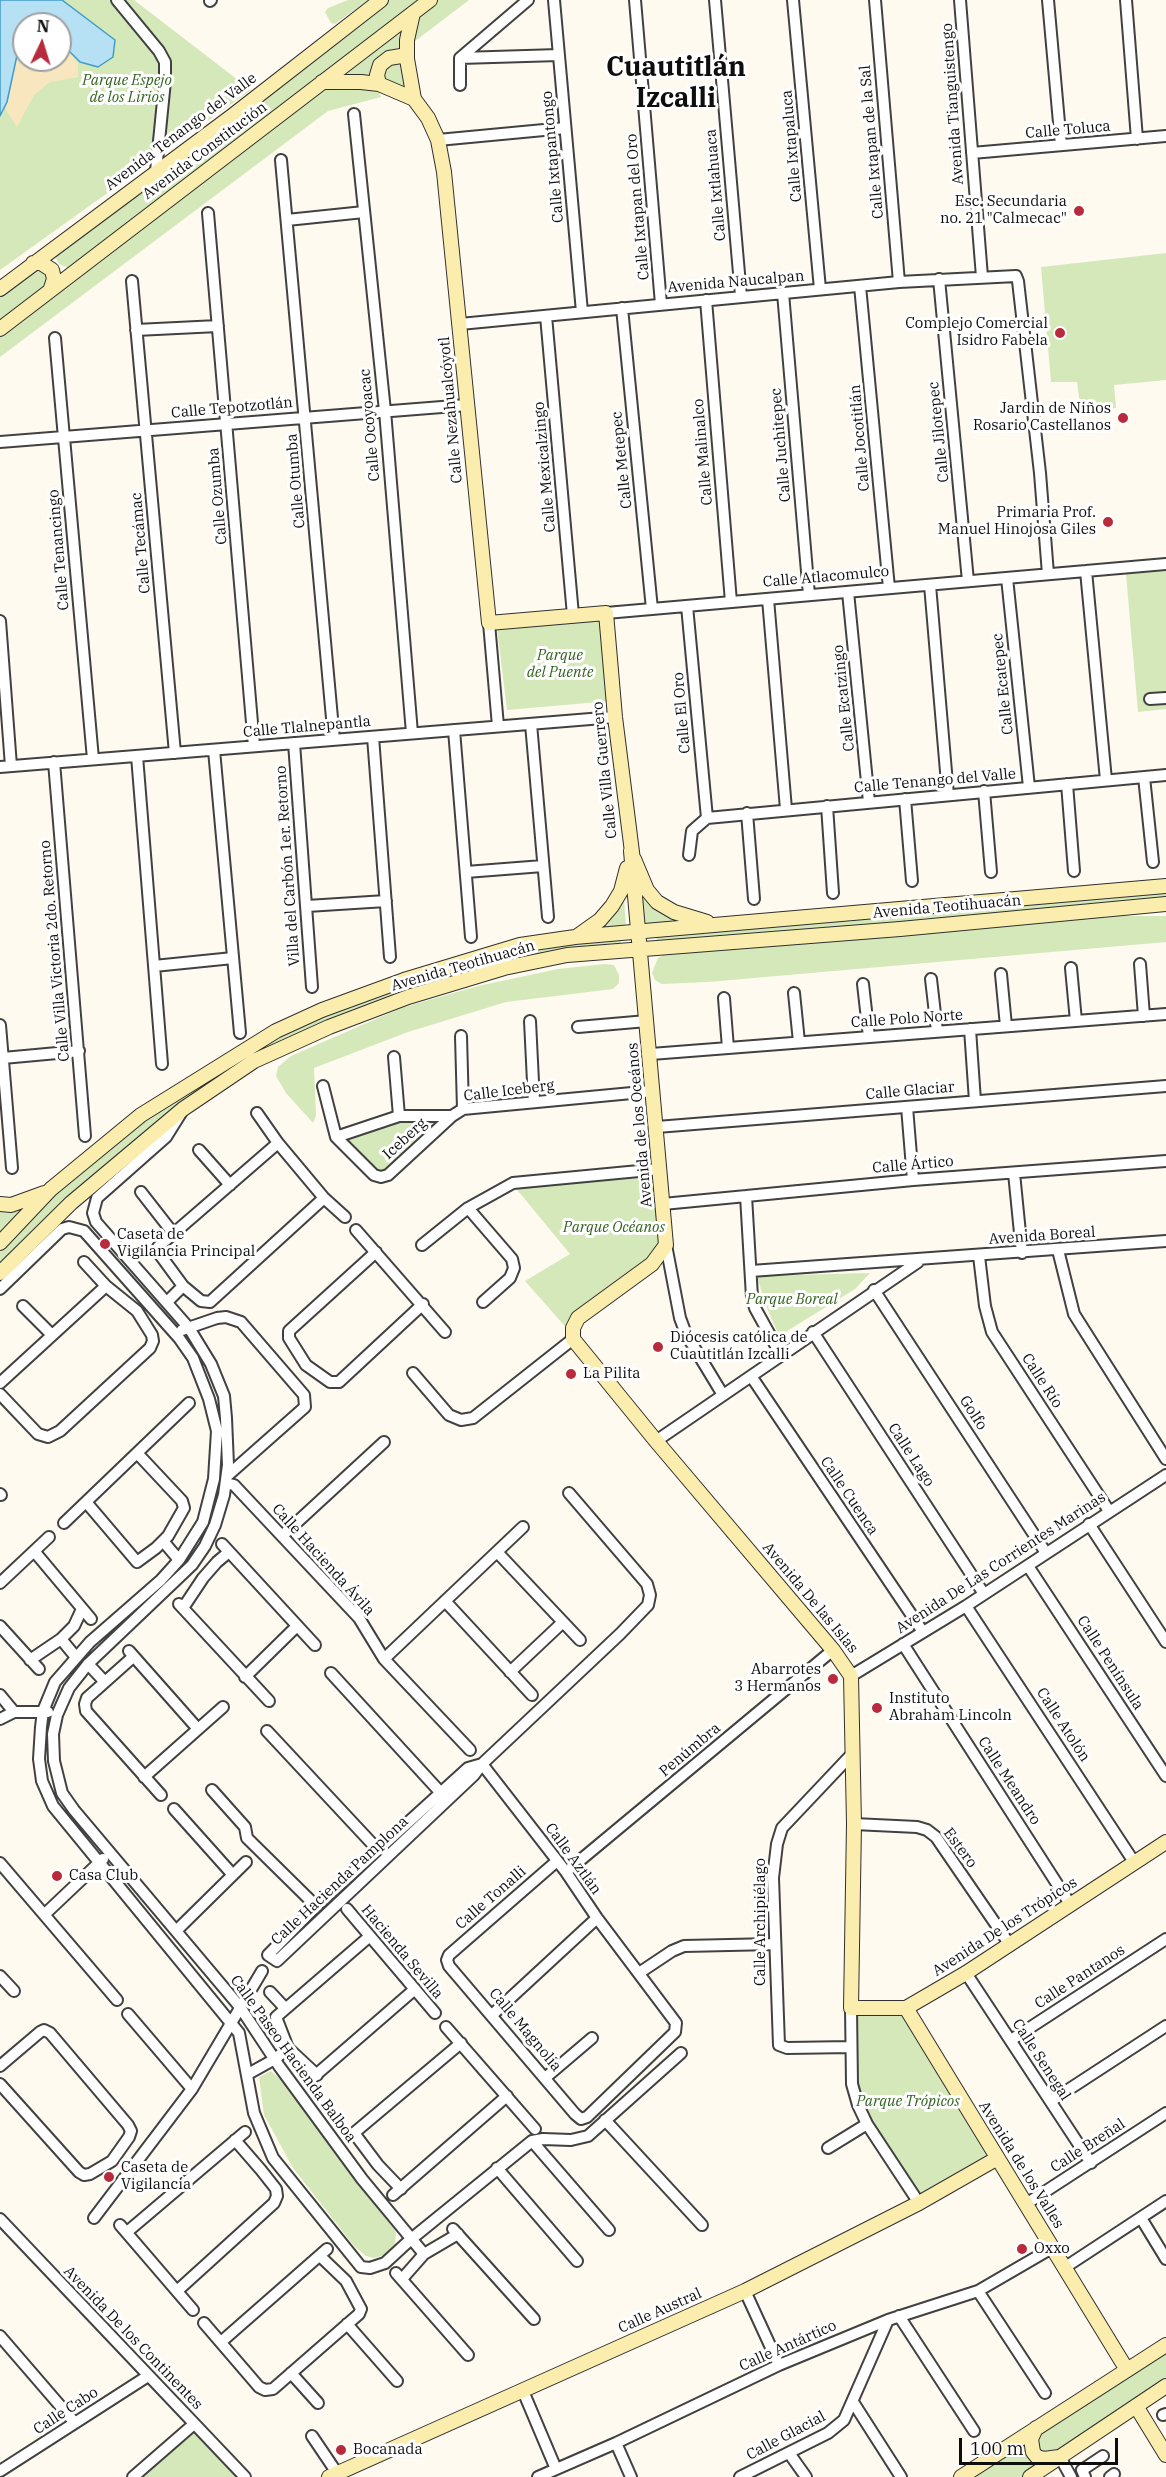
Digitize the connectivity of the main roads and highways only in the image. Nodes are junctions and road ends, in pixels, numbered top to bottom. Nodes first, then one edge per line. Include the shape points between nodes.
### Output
1 (381, 0) edge
2 (430, 0) edge
3 (413, 13) junction
4 (407, 59) junction
5 (322, 82) junction
6 (379, 84) junction
7 (414, 99) junction
8 (57, 245) junction
9 (33, 264) junction
10 (76, 269) junction
11 (51, 288) junction
12 (0, 289) edge
13 (0, 328) edge
14 (606, 613) joint
15 (489, 623) joint
16 (631, 851) junction
17 (1166, 886) edge
18 (1161, 905) edge
19 (723, 925) junction
20 (639, 930) junction
21 (575, 937) junction
22 (641, 948) junction
23 (51, 1189) junction
24 (0, 1204) edge
25 (0, 1243) edge
26 (0, 1274) edge
27 (573, 1339) joint
28 (1166, 1842) edge
29 (906, 2008) junction
30 (996, 2159) junction
31 (1166, 2345) edge
32 (1127, 2370) junction
33 (1166, 2386) edge
34 (1136, 2406) junction
35 (1036, 2428) junction
36 (1166, 2455) edge
37 (1060, 2457) junction
38 (333, 2475) edge
39 (961, 2477) edge
40 (1030, 2477) edge

1 - 8 main road, Avenida Tenango del Valle
2 - 3 main road, Avenida Constitución
3 - 4 main road, Calle Nezahualcóyotl
3 - 5 main road, Avenida Constitución
4 - 6 main road via 389,58 380,65
4 - 7 main road, Calle Nezahualcóyotl
5 - 6 main road
5 - 10 main road, Avenida Constitución
6 - 7 main road
7 - 15 main road, Calle Nezahualcóyotl via 438,140 444,172
8 - 9 main road, Avenida Tenango del Valle
8 - 10 main road via 54,253 58,265 66,270
9 - 11 main road via 41,263 52,270
9 - 12 main road, Avenida Tenango del Valle
10 - 11 main road, Avenida Constitución
11 - 13 main road, Avenida Constitución
14 - 15 main road, Calle Atlacomulco
14 - 16 main road, Calle Villa Guerrero
16 - 19 main road via 646,890 657,902 674,912
16 - 20 main road, Calle Villa Guerrero
16 - 21 main road via 621,891 612,906 600,920
17 - 19 main road, Avenida Teotihuacán
18 - 22 main road, Avenida Teotihuacán
19 - 20 main road, Avenida Teotihuacán
20 - 21 main road, Avenida Teotihuacán
20 - 22 main road, Calle Villa Guerrero
21 - 23 main road, Avenida Teotihuacán via 520,945 404,980 276,1031 141,1115
22 - 26 main road, Avenida Teotihuacán via 567,955 504,968 408,997 254,1061 183,1109 71,1203
22 - 27 main road, Avenida de los Oceános via 666,1245 652,1264 578,1318
23 - 24 main road via 11,1205
23 - 25 main road, Avenida Teotihuacán
27 - 29 main road, Avenida De las Islas via 852,1676 851,2008
28 - 29 main road, Avenida De los Trópicos
29 - 30 main road, Avenida de los Valles
30 - 32 main road, Avenida de los Valles
30 - 38 main road, Calle Austral via 919,2203 745,2290
31 - 32 main road
32 - 35 main road
33 - 34 main road
34 - 36 main road
34 - 37 main road
35 - 37 main road via 1031,2439 1037,2457
35 - 39 main road
37 - 40 main road

